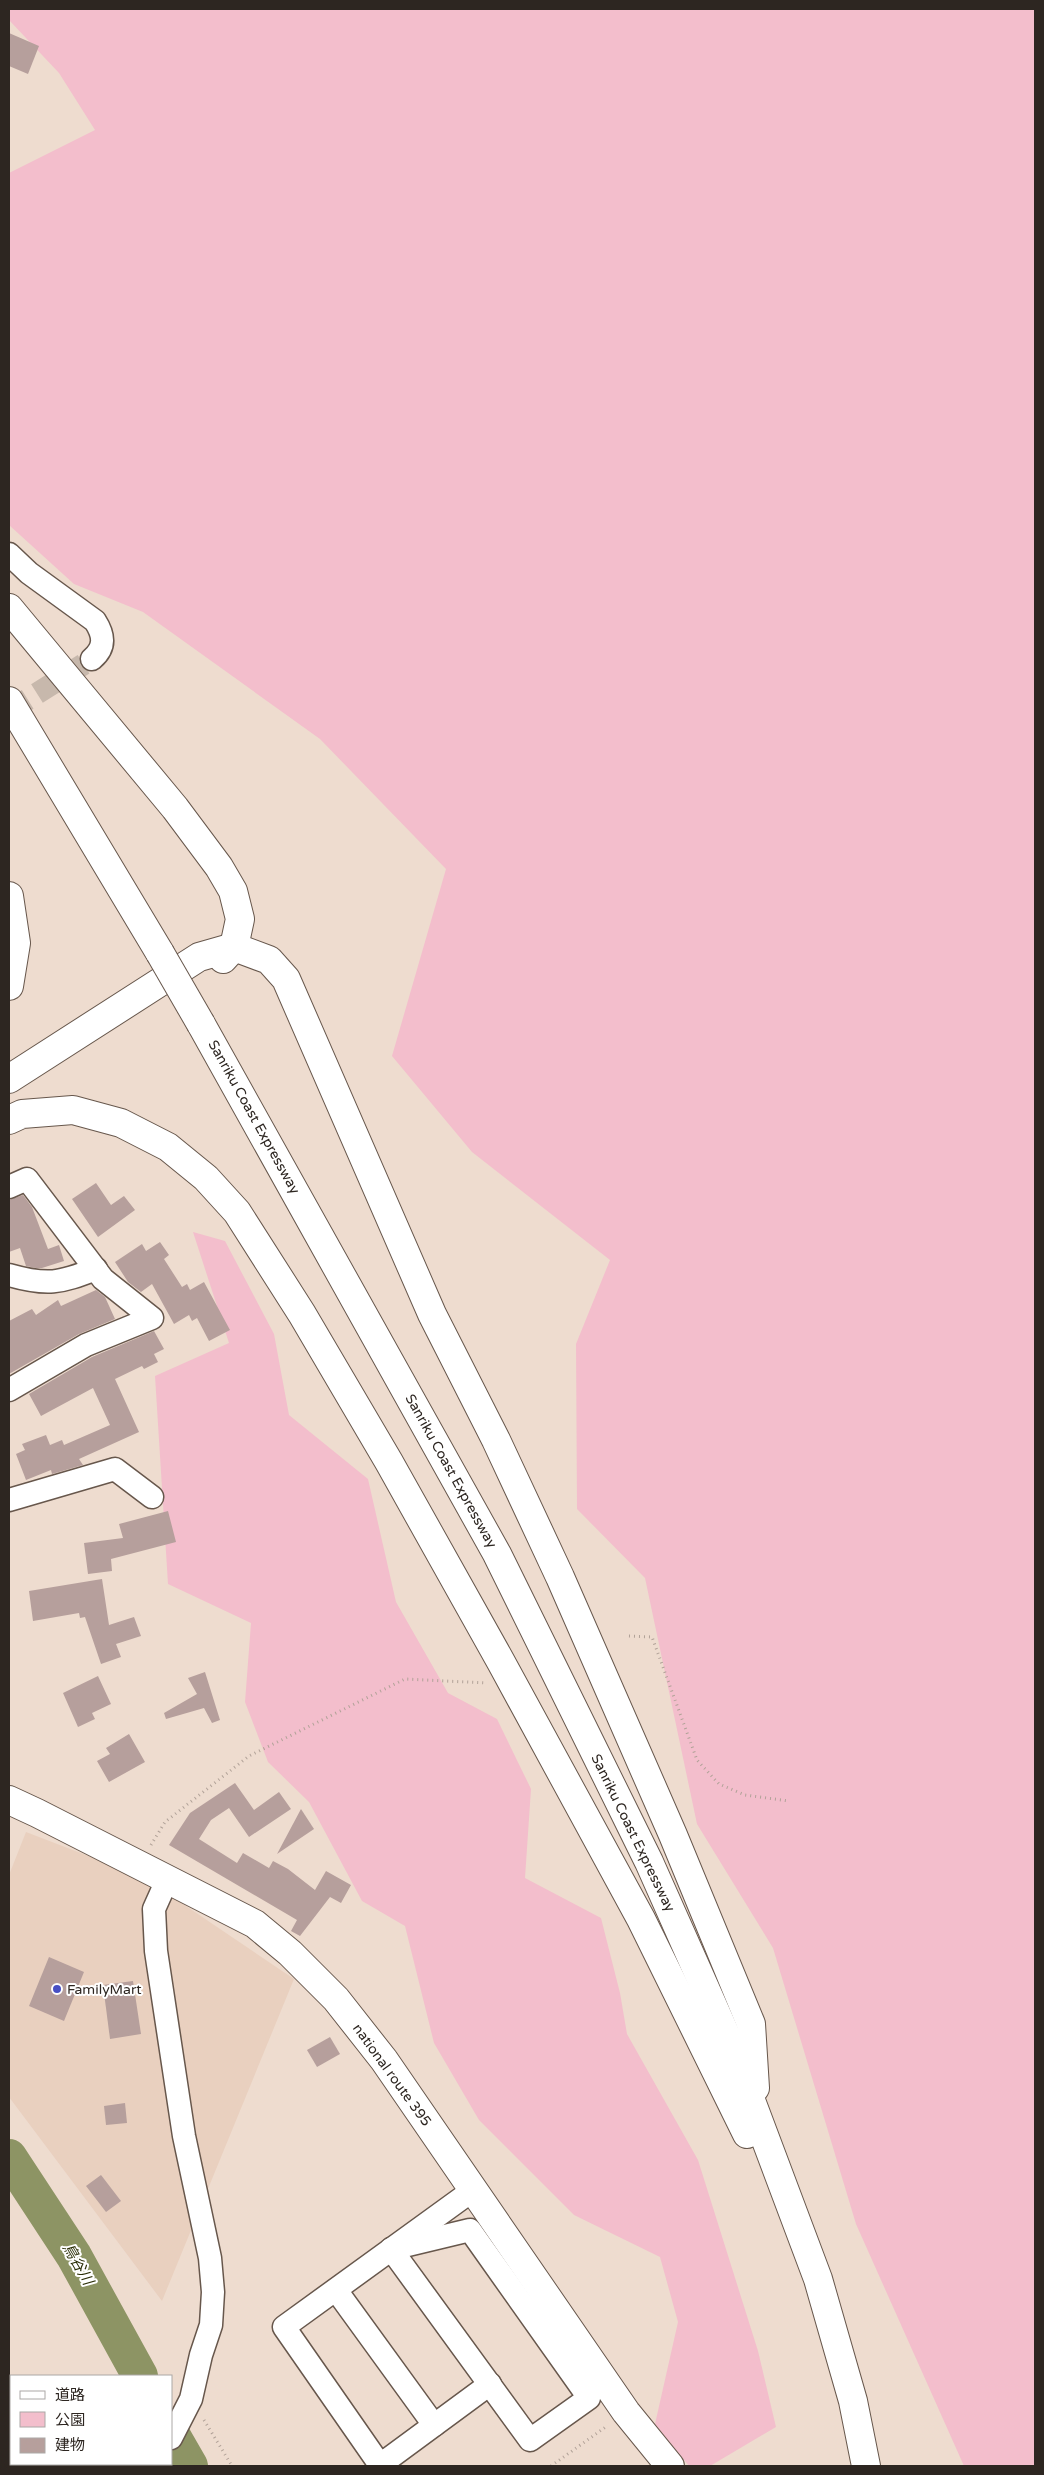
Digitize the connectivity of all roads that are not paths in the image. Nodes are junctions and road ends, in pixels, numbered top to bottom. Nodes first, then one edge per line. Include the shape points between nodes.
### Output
1 (9, 554) edge
2 (9, 608) edge
3 (92, 659) tunnel mouth
4 (9, 700) edge
5 (9, 896) edge
6 (234, 947) junction
7 (9, 986) edge
8 (9, 1079) edge
9 (9, 1102) edge
10 (9, 1120) edge
11 (9, 1187) edge
12 (96, 1269) junction
13 (9, 1275) edge
14 (9, 1390) edge
15 (152, 1497) dead end
16 (9, 1500) edge
17 (9, 1800) edge
18 (167, 1880) junction
19 (758, 2118) junction
20 (474, 2190) junction
21 (391, 2250) junction
22 (822, 2288) junction
23 (336, 2290) junction
24 (490, 2384) junction
25 (434, 2425) junction
26 (172, 2436) edge
27 (670, 2466) edge
28 (866, 2466) edge

1 - 3 street via 29,573 95,621 102,632 103,642
2 - 6 highway via 175,808 219,867 233,891 240,919
4 - 19 highway, Sanriku Coast Expressway, bridge via 201,1024 497,1554 649,1862 729,2042
5 - 7 highway via 16,943
6 - 8 highway via 199,957
6 - 9 highway via 213,970
6 - 19 highway via 269,960 286,979 432,1314 560,1577 673,1835 751,2024
10 - 22 highway via 22,1114 72,1110 121,1123 168,1147 206,1178 237,1212 302,1314 389,1462 641,1919
11 - 12 street via 27,1179
12 - 13 street via 62,1282 32,1282
12 - 14 street via 103,1279 152,1318 86,1346
15 - 16 street via 115,1468
17 - 18 highway, national route 395
18 - 20 highway, national route 395 via 255,1924 290,1953 336,1999 384,2060
18 - 26 street via 154,1909 156,1951 184,2136 210,2258 213,2292 211,2325 191,2399
19 - 22 highway, Sanriku Coast Expressway
20 - 21 street
20 - 27 highway, national route 395 via 626,2412
21 - 23 street
21 - 24 street
21 - 24 street via 470,2230 589,2398 530,2440
22 - 28 highway, Sanriku Coast Expressway via 853,2401
23 - 25 street
23 - 25 street via 284,2327 380,2465
24 - 25 street

